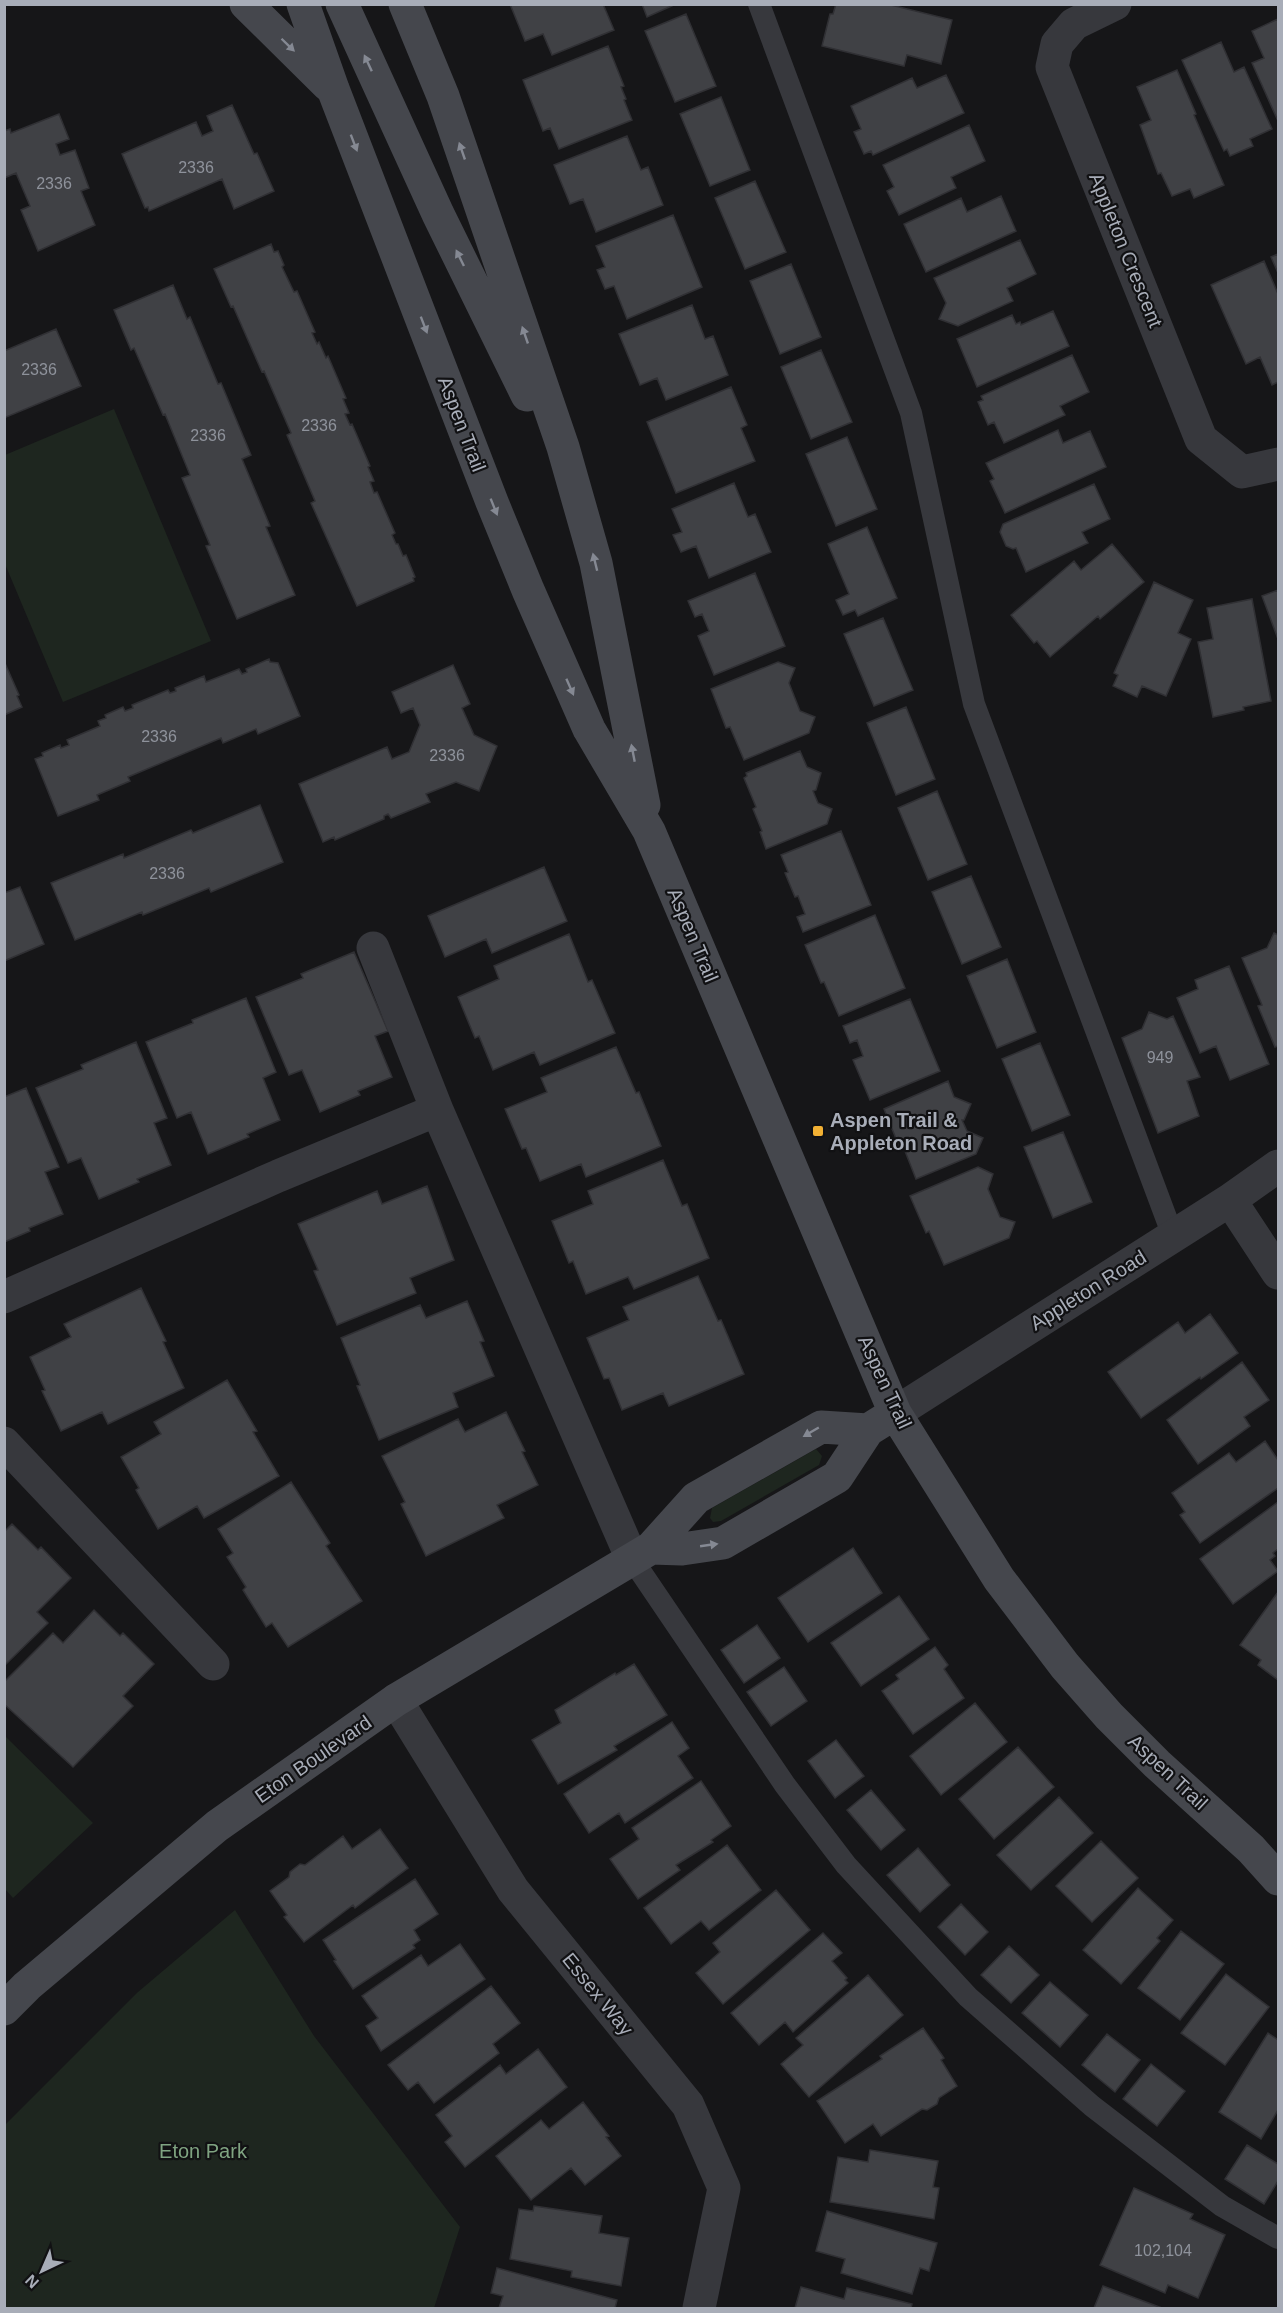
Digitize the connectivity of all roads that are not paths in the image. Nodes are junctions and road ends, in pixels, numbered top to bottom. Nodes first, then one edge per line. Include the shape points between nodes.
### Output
1 (246, 4) edge
2 (303, 4) edge
3 (342, 4) edge
4 (405, 4) edge
5 (425, 4) edge
6 (759, 4) edge
7 (1115, 4) edge
8 (333, 89) junction
9 (443, 96) junction
10 (1278, 464) edge
11 (578, 500) junction
12 (649, 831) junction
13 (373, 948) dead end
14 (437, 1110) junction
15 (1278, 1166) edge
16 (1230, 1200) junction
17 (1173, 1236) junction
18 (1278, 1273) edge
19 (4, 1297) edge
20 (882, 1421) junction
21 (4, 1443) edge
22 (641, 1553) junction
23 (213, 1664) dead end
24 (396, 1700) junction
25 (1265, 1855) edge
26 (1278, 1879) edge
27 (4, 2009) edge
28 (1278, 2238) edge
29 (699, 2308) edge

1 -> 8 street
2 - 8 street, Aspen Trail
11 -> 3 street via 438,214
4 - 9 street, Aspen Trail
5 - 9 street
6 - 17 lane via 911,413 974,704
7 - 10 street, Appleton Crescent via 1074,24 1057,44 1052,66 1202,439 1242,472
8 -> 12 street, Aspen Trail via 528,590 589,729
11 -> 9 street, Aspen Trail
12 -> 11 street, Aspen Trail via 596,563
12 - 20 street, Aspen Trail
13 - 14 street
14 - 19 street
14 - 22 street
15 - 16 street, Appleton Road
16 - 17 street, Appleton Road
16 - 18 street
17 - 20 street, Appleton Road
20 -> 22 street, Eton Boulevard via 821,1427 696,1498
22 -> 20 street via 723,1543 837,1478
20 - 25 street, Aspen Trail via 1065,1666 1157,1764
21 - 23 street
22 - 24 street, Eton Boulevard
22 - 28 lane via 785,1785 846,1865 968,1997 1101,2113 1222,2206
24 - 27 street, Eton Boulevard via 217,1826
24 - 29 street, Essex Way via 513,1890 688,2105 724,2188
25 - 26 street, Aspen Trail

